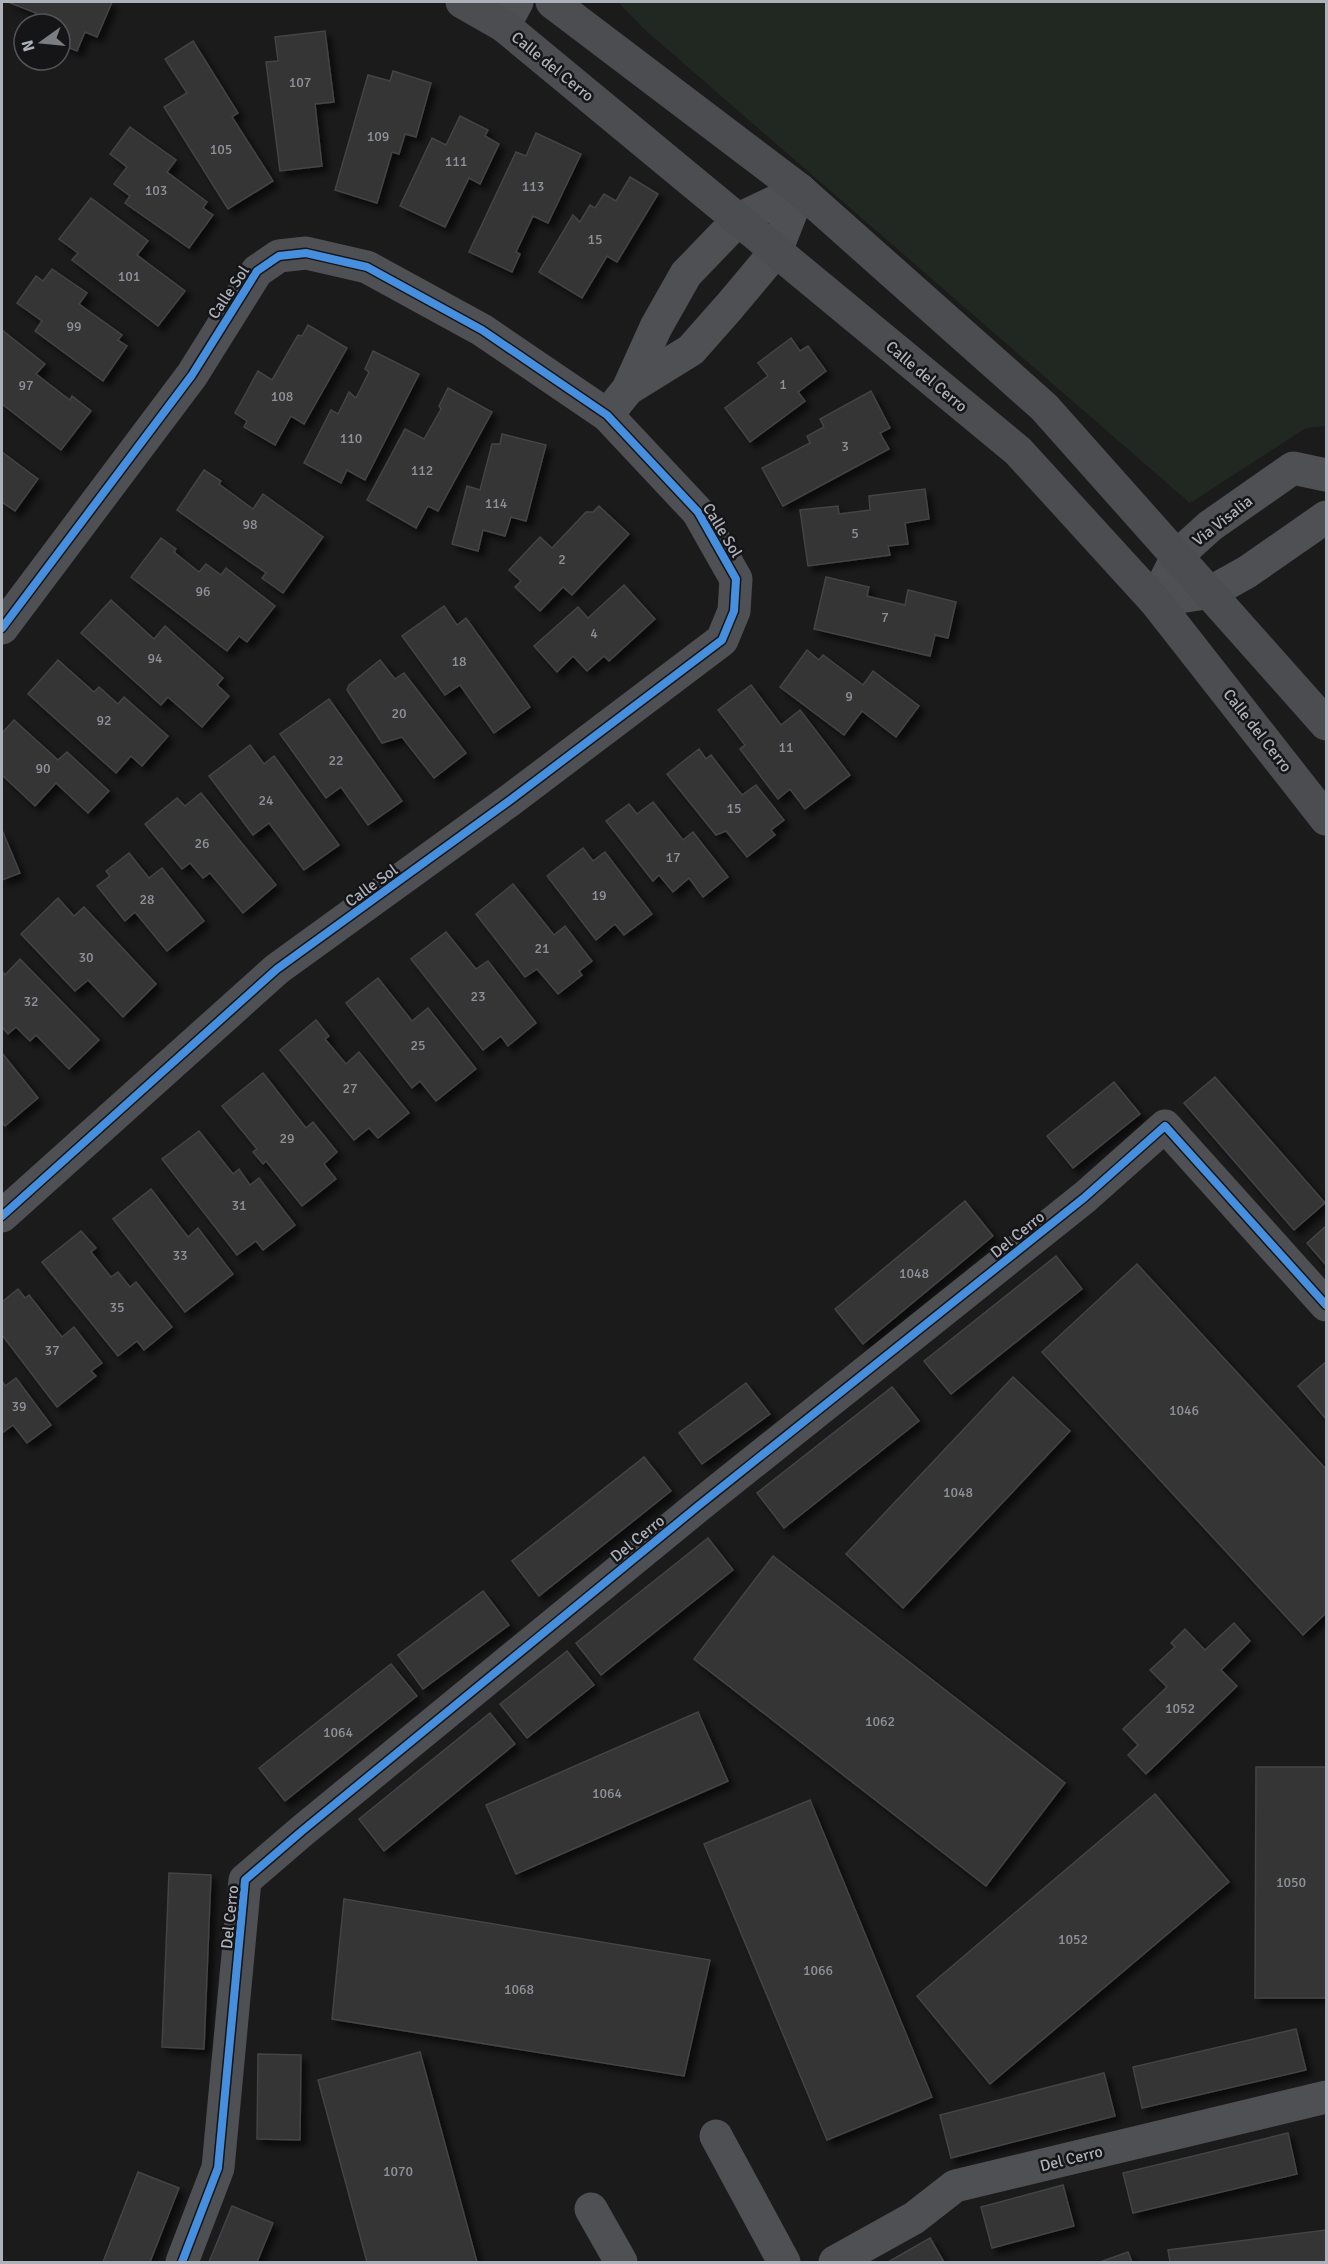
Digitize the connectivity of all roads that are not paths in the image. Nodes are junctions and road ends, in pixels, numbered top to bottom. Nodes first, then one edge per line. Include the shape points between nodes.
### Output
1 (462, 2) edge
2 (552, 2) edge
3 (511, 14) edge
4 (800, 190) junction
5 (739, 219) junction
6 (776, 251) junction
7 (628, 389) junction
8 (608, 415) junction
9 (1326, 475) edge
10 (1326, 516) edge
11 (1178, 555) junction
12 (1211, 592) junction
13 (1155, 601) junction
14 (2, 628) edge
15 (1326, 724) edge
16 (1326, 819) edge
17 (2, 1216) edge
18 (1326, 1305) edge
19 (1326, 2097) edge
20 (716, 2136) dead end
21 (591, 2209) dead end
22 (182, 2262) edge
23 (621, 2262) edge
24 (784, 2262) edge
25 (835, 2262) edge

1 - 3 main road, Calle del Cerro
2 - 4 main road
3 - 5 main road, Calle del Cerro
4 - 5 street
4 - 6 street
4 - 11 main road via 1044,407
5 - 6 main road, Calle del Cerro
5 - 7 street via 686,274
6 - 7 street via 690,350
6 - 13 main road, Calle del Cerro via 1018,451
7 - 8 street
8 - 14 street, Calle Sol via 482,330 367,267 306,253 279,256 257,271 192,375
8 - 17 street, Calle Sol via 698,512 736,579 734,611 722,640 277,969
9 - 11 street, Via Visalia via 1293,468 1210,526
10 - 12 street via 1247,572
11 - 12 main road
11 - 13 street, Via Visalia
12 - 13 street
12 - 15 main road
13 - 16 main road, Calle del Cerro
18 - 22 street, Del Cerro via 1165,1126 1085,1197 706,1500 302,1831 245,1880 218,2168
19 - 25 street, Del Cerro via 955,2186 914,2218
20 - 24 street
21 - 23 street

